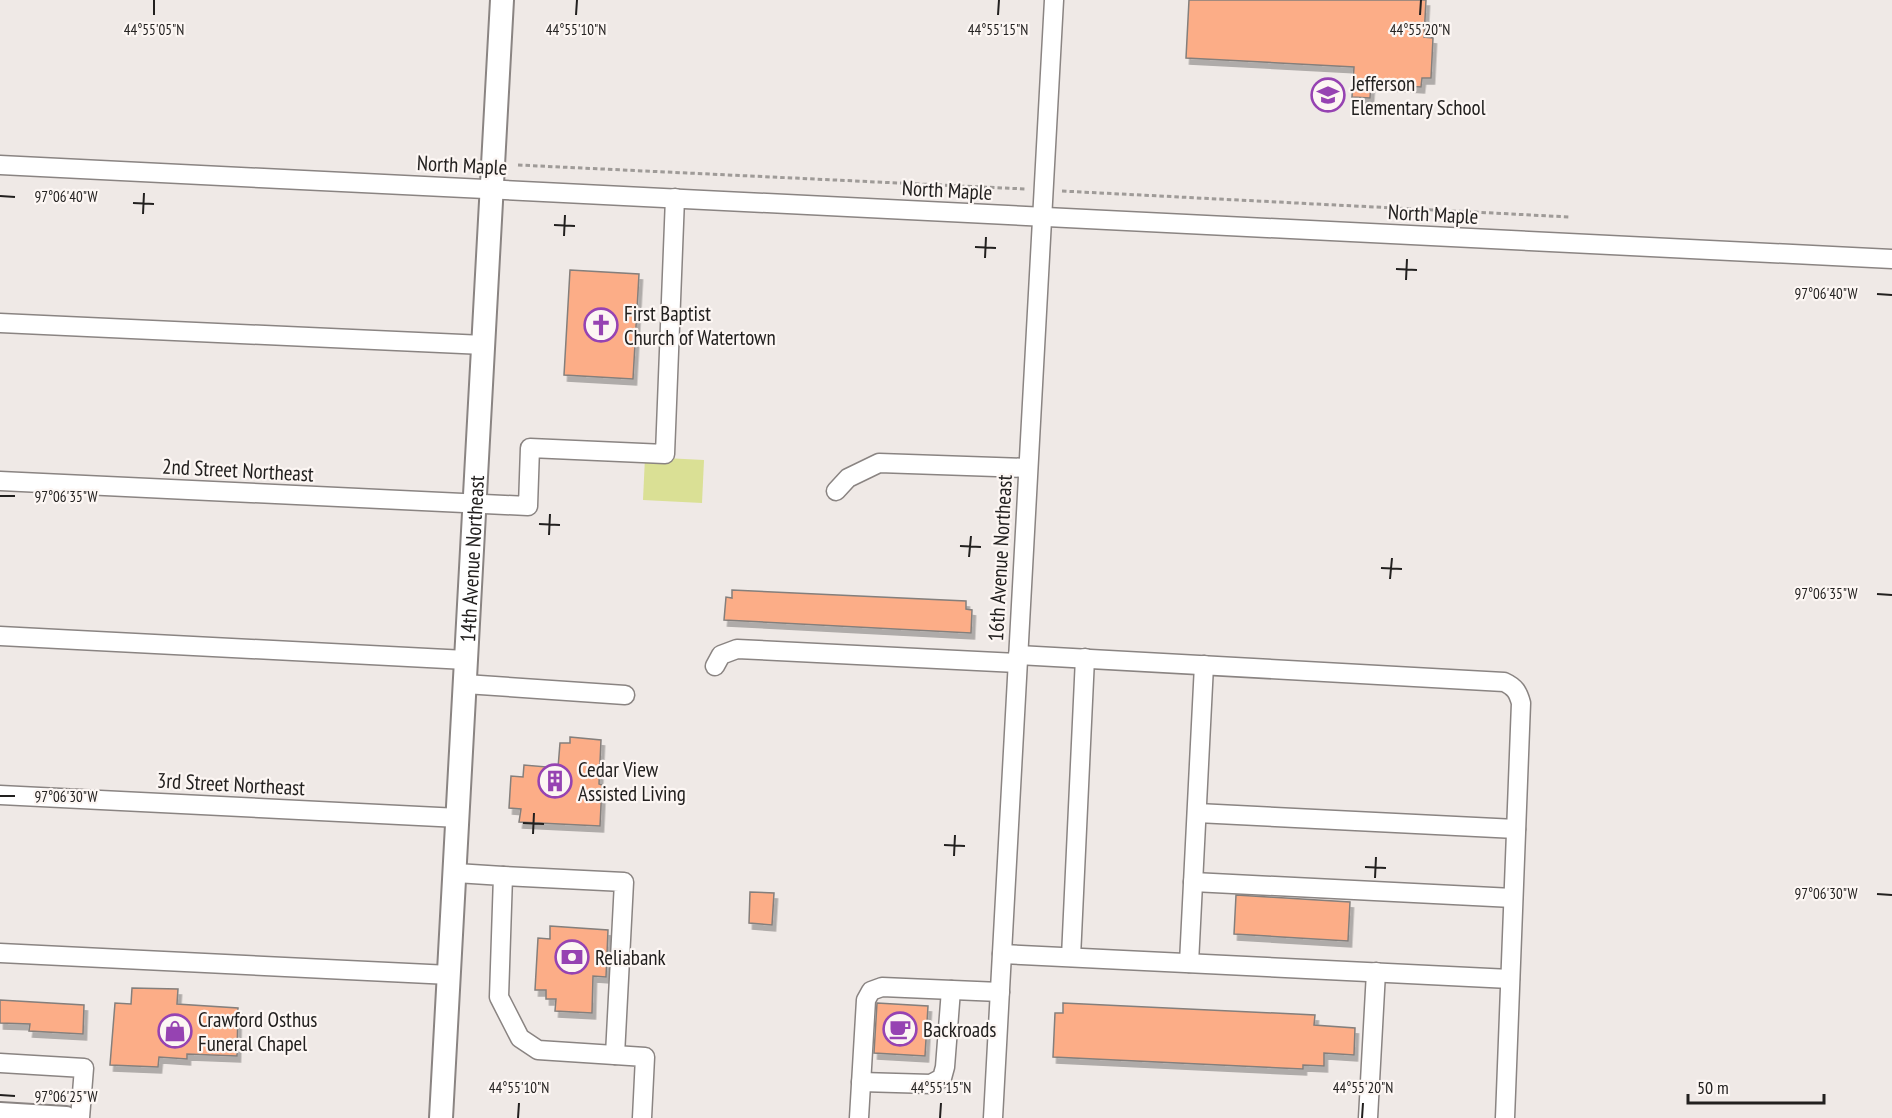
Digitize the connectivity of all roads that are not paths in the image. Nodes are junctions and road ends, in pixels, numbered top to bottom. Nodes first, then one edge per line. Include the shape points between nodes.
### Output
1 (502, 0) edge
2 (1054, 0) edge
3 (0, 165) edge
4 (493, 189) junction
5 (675, 198) junction
6 (1043, 217) junction
7 (1892, 259) edge
8 (0, 323) edge
9 (484, 345) junction
10 (1028, 468) junction
11 (0, 481) edge
12 (836, 491) dead end
13 (474, 503) junction
14 (0, 636) edge
15 (1085, 658) junction
16 (1018, 659) junction
17 (466, 660) junction
18 (1204, 665) junction
19 (715, 666) dead end
20 (465, 684) junction
21 (624, 695) dead end
22 (0, 795) edge
23 (1197, 813) junction
24 (459, 818) junction
25 (1516, 829) junction
26 (456, 873) junction
27 (503, 876) junction
28 (1193, 882) junction
29 (1514, 898) junction
30 (0, 953) edge
31 (1002, 954) junction
32 (1071, 957) junction
33 (1189, 963) junction
34 (1376, 972) junction
35 (450, 975) junction
36 (1510, 979) junction
37 (951, 990) junction
38 (1000, 992) junction
39 (615, 1055) junction
40 (0, 1063) edge
41 (861, 1082) junction
42 (0, 1114) edge
43 (66, 1118) edge
44 (80, 1118) edge
45 (441, 1118) edge
46 (642, 1118) edge
47 (859, 1118) edge
48 (993, 1118) edge
49 (1368, 1118) edge
50 (1505, 1118) edge

1 - 4 main road, 14th Avenue Northeast
2 - 6 street, 16th Avenue Northeast
3 - 4 street, North Maple
4 - 5 street, North Maple
4 - 9 main road, 14th Avenue Northeast
5 - 6 street, North Maple
5 - 13 street, 2nd Street Northeast via 665,454 530,448 528,506
6 - 7 street, North Maple
6 - 10 street, 16th Avenue Northeast
8 - 9 street
9 - 13 main road, 14th Avenue Northeast
10 - 12 street via 879,463 848,478
10 - 16 street, 16th Avenue Northeast
11 - 13 street, 2nd Street Northeast
13 - 17 main road, 14th Avenue Northeast
14 - 17 street
15 - 16 street
15 - 18 street
15 - 32 street
16 - 19 street via 737,649 721,655
16 - 31 street, 16th Avenue Northeast
17 - 20 main road, 14th Avenue Northeast
18 - 23 street
18 - 25 street via 1504,682 1513,686 1521,703
20 - 21 street
20 - 24 main road, 14th Avenue Northeast
22 - 24 street, 3rd Street Northeast
23 - 25 street
23 - 28 street
24 - 26 main road, 14th Avenue Northeast
25 - 29 street
26 - 27 street
26 - 35 main road, 14th Avenue Northeast
27 - 39 street via 499,997 520,1038 538,1050
27 - 39 street via 624,882
28 - 29 street
28 - 33 street
29 - 36 street
30 - 35 street
31 - 32 street
31 - 38 street, 16th Avenue Northeast
32 - 33 street
33 - 34 street
34 - 36 street
34 - 49 street
35 - 45 main road, 14th Avenue Northeast
36 - 50 street
37 - 38 street
37 - 41 street via 942,1078 932,1084
37 - 41 street via 882,987 871,991 866,1000
38 - 48 street, 16th Avenue Northeast
39 - 46 street via 645,1057
40 - 44 street via 84,1068
41 - 47 street
42 - 43 main road

